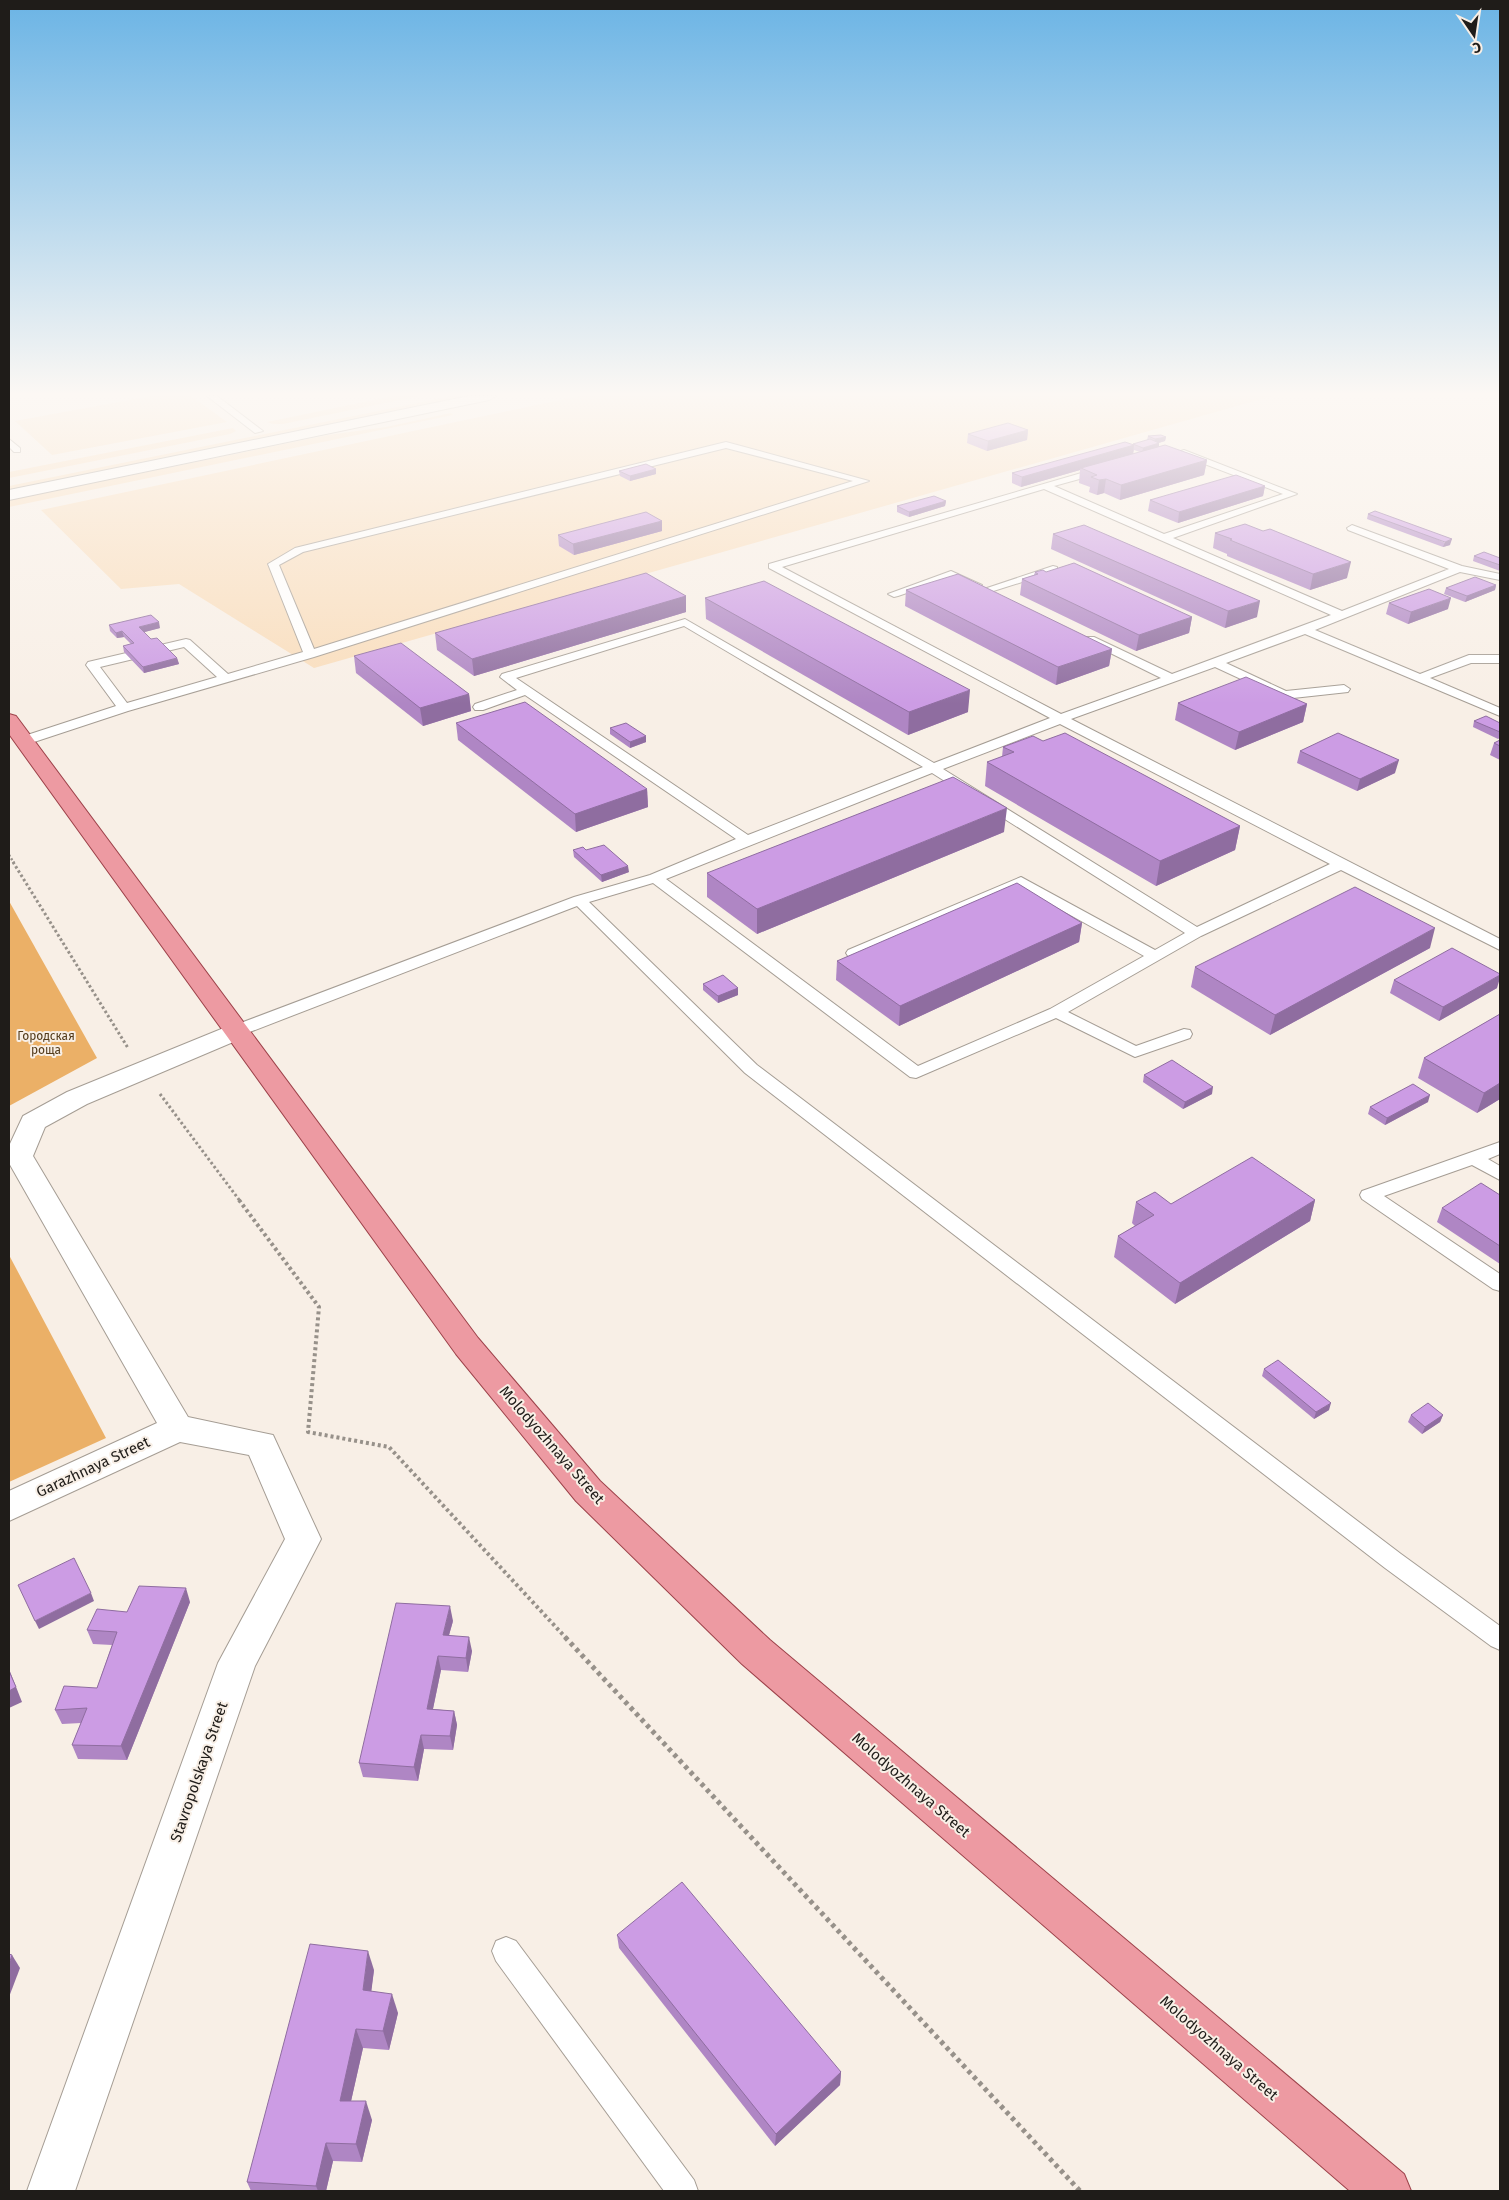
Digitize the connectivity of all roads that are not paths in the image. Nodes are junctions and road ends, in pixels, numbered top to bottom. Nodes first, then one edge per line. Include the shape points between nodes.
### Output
1 (508, 499) edge
2 (807, 499) edge
3 (1002, 499) edge
4 (1074, 499) edge
5 (1278, 499) edge
6 (1352, 528) dead end
7 (1163, 538) junction
8 (1053, 569) edge
9 (1459, 569) junction
10 (1500, 577) edge
11 (988, 590) junction
12 (894, 594) dead end
13 (1005, 598) edge
14 (1340, 615) junction
15 (1305, 630) junction
16 (1075, 632) edge
17 (310, 654) junction
18 (1500, 660) edge
19 (1214, 662) junction
20 (1425, 676) dead end
21 (225, 678) junction
22 (1171, 678) junction
23 (1344, 689) dead end
24 (526, 691) junction
25 (479, 707) dead end
26 (124, 708) junction
27 (1500, 712) edge
28 (1060, 719) junction
29 (9, 720) edge
30 (23, 741) junction
31 (933, 768) junction
32 (747, 840) junction
33 (1340, 865) junction
34 (655, 878) junction
35 (579, 900) junction
36 (1196, 933) junction
37 (1500, 945) edge
38 (854, 953) edge
39 (1155, 956) junction
40 (1056, 1012) junction
41 (236, 1031) junction
42 (1184, 1034) dead end
43 (1500, 1148) edge
44 (1474, 1158) junction
45 (1500, 1174) edge
46 (1500, 1284) edge
47 (177, 1428) junction
48 (9, 1507) edge
49 (1500, 1639) edge
50 (506, 1951) dead end
51 (51, 2191) edge
52 (682, 2191) edge
53 (1387, 2191) edge

1 - 17 lane via 299,550 274,564
2 - 17 lane
3 - 28 lane via 773,566
4 - 7 lane
5 - 7 lane
6 - 9 lane
7 - 14 lane
8 - 11 lane
9 - 10 lane
9 - 14 lane
11 - 12 lane via 952,574
11 - 13 lane
14 - 15 lane
15 - 19 lane
15 - 27 lane
16 - 22 lane
17 - 21 lane
18 - 20 lane via 1469,659
19 - 22 lane
19 - 23 lane via 1284,695
21 - 26 lane
21 - 26 lane via 186,643 92,665
22 - 28 lane
24 - 25 lane
24 - 31 lane via 506,678 685,622
24 - 32 lane
26 - 30 lane
28 - 31 lane
28 - 33 lane
29 - 30 main road, Molodyozhnaya Street
30 - 41 main road, Molodyozhnaya Street
31 - 32 lane
31 - 36 lane
32 - 34 lane
33 - 36 lane
33 - 37 lane
34 - 35 lane
34 - 40 lane via 916,1073
35 - 41 lane
35 - 49 lane via 751,1069 1385,1555
36 - 39 lane
38 - 39 lane via 1021,880
39 - 40 lane
40 - 42 lane via 1135,1052
41 - 47 street via 77,1098 33,1122 19,1156
41 - 53 main road, Molodyozhnaya Street via 467,1346 588,1491 756,1652
43 - 44 lane
44 - 45 lane
44 - 46 lane via 1369,1195
47 - 48 street, Garazhnaya Street
47 - 51 street, Stavropolskaya Street via 261,1444 303,1539 237,1663
50 - 52 lane

